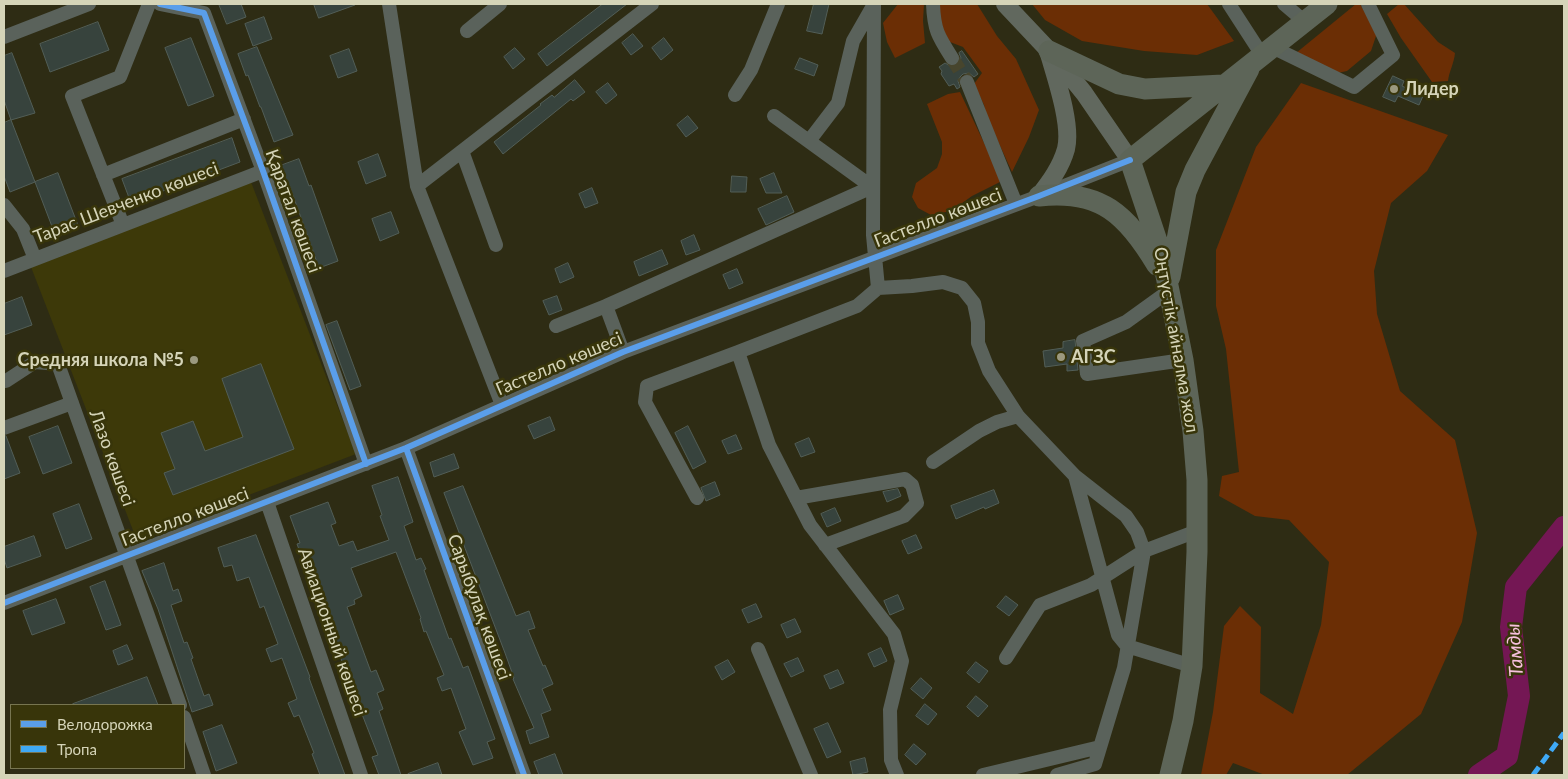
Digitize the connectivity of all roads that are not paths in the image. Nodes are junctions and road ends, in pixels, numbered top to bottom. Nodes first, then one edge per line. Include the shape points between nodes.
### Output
1 (89, 4) edge
2 (149, 4) edge
3 (160, 4) edge
4 (389, 4) edge
5 (500, 4) edge
6 (652, 4) edge
7 (778, 4) edge
8 (874, 4) edge
9 (933, 4) edge
10 (1005, 4) edge
11 (1229, 4) edge
12 (1284, 4) edge
13 (1327, 4) edge
14 (1368, 4) edge
15 (207, 8) edge
16 (1304, 21) junction
17 (468, 31) dead end
18 (4, 37) edge
19 (1049, 51) junction
20 (1262, 55) junction
21 (952, 58) tunnel mouth
22 (967, 82) tunnel mouth
23 (1223, 86) junction
24 (735, 95) dead end
25 (774, 116) dead end
26 (244, 119) junction
27 (809, 142) junction
28 (462, 151) junction
29 (1130, 160) junction
30 (263, 171) junction
31 (103, 175) junction
32 (417, 186) junction
33 (872, 187) junction
34 (1039, 196) junction
35 (1016, 204) junction
36 (4, 205) edge
37 (123, 225) junction
38 (496, 245) dead end
39 (874, 258) junction
40 (35, 259) junction
41 (4, 271) edge
42 (878, 288) junction
43 (1169, 288) junction
44 (606, 306) junction
45 (556, 326) dead end
46 (623, 352) junction
47 (738, 352) junction
48 (1183, 360) junction
49 (4, 381) edge
50 (72, 403) junction
51 (502, 405) junction
52 (1018, 416) junction
53 (4, 428) edge
54 (406, 448) junction
55 (933, 462) dead end
56 (366, 464) junction
57 (1075, 476) junction
58 (697, 498) dead end
59 (796, 498) junction
60 (267, 502) junction
61 (1197, 532) junction
62 (825, 545) junction
63 (1144, 551) junction
64 (127, 554) junction
65 (1102, 578) junction
66 (4, 603) edge
67 (1127, 646) junction
68 (758, 649) dead end
69 (1006, 658) dead end
70 (1192, 666) junction
71 (180, 704) edge
72 (185, 720) edge
73 (1100, 747) junction
74 (204, 775) edge
75 (361, 775) edge
76 (524, 775) edge
77 (811, 775) edge
78 (897, 775) edge
79 (983, 775) edge
80 (1057, 775) edge
81 (1170, 775) edge

1 - 18 street
2 - 31 street via 120,77 72,96
3 - 15 street, Қаратал көшесі
4 - 32 street
5 - 17 street
6 - 28 street
7 - 24 street via 751,70
8 - 27 street via 853,42 838,103
8 - 33 street
9 - 21 street via 938,37
10 - 19 main road
11 - 20 street
12 - 16 street
13 - 16 highway
14 - 20 street via 1393,55 1354,87
15 - 26 street, Қаратал көшесі
16 - 20 highway
19 - 23 highway via 1119,84 1145,89
19 - 29 main road via 1084,93
19 - 34 main road via 1062,102 1067,148 1056,172
20 - 23 highway
20 - 43 highway via 1195,170 1186,192
22 - 35 street
23 - 29 highway
25 - 27 street
26 - 30 street, Қаратал көшесі
26 - 31 street
27 - 33 street
28 - 32 street
28 - 38 street
29 - 34 street, Гастелло көшесі
29 - 43 highway, Оңтүстік айналма жол via 1155,231
30 - 37 street, Тарас Шевченко көшесі
30 - 56 street, Қаратал көшесі
31 - 37 street
32 - 51 street
33 - 39 street
33 - 44 street
34 - 35 street, Гастелло көшесі
34 - 43 highway via 1086,197 1111,209 1142,240
35 - 39 street, Гастелло көшесі
36 - 40 street via 23,229
37 - 40 street, Тарас Шевченко көшесі
39 - 42 street
39 - 46 street, Гастелло көшесі
40 - 41 street, Тарас Шевченко көшесі
42 - 47 street via 857,306
42 - 52 street via 943,282 962,288 974,304 978,343 989,371
43 - 48 highway, Оңтүстік айналма жол
43 - 48 street via 1126,322 1083,340 1087,374
44 - 45 street
44 - 46 street
46 - 51 street, Гастелло көшесі
47 - 58 street via 647,386 645,402
47 - 59 street via 769,444
48 - 61 highway, Оңтүстік айналма жол via 1193,431
49 - 50 street, Лазо көшесі via 35,362 58,364
50 - 53 street, Лазо көшесі
50 - 64 street, Лазо көшесі
51 - 54 street, Гастелло көшесі
52 - 55 street via 979,431
52 - 57 street
54 - 56 street, Гастелло көшесі
54 - 76 street, Сарыбұлақ көшесі
56 - 60 street, Гастелло көшесі
57 - 63 street via 1126,516
57 - 65 street
59 - 62 street
59 - 62 street via 905,479 912,485 917,503 904,516
60 - 64 street, Гастелло көшесі
60 - 75 street, Авиационный көшесі
61 - 63 street
61 - 70 highway, Оңтүстік айналма жол
62 - 78 street via 894,634 902,661 890,710 891,760
63 - 65 street
63 - 67 street
64 - 66 street, Гастелло көшесі
64 - 71 street, Лазо көшесі
65 - 67 street via 1118,635
65 - 69 street via 1040,605
67 - 70 street
67 - 73 street via 1124,668
68 - 77 street
70 - 81 highway, Оңтүстік айналма жол
72 - 74 street
73 - 79 street
73 - 80 street via 1095,764

